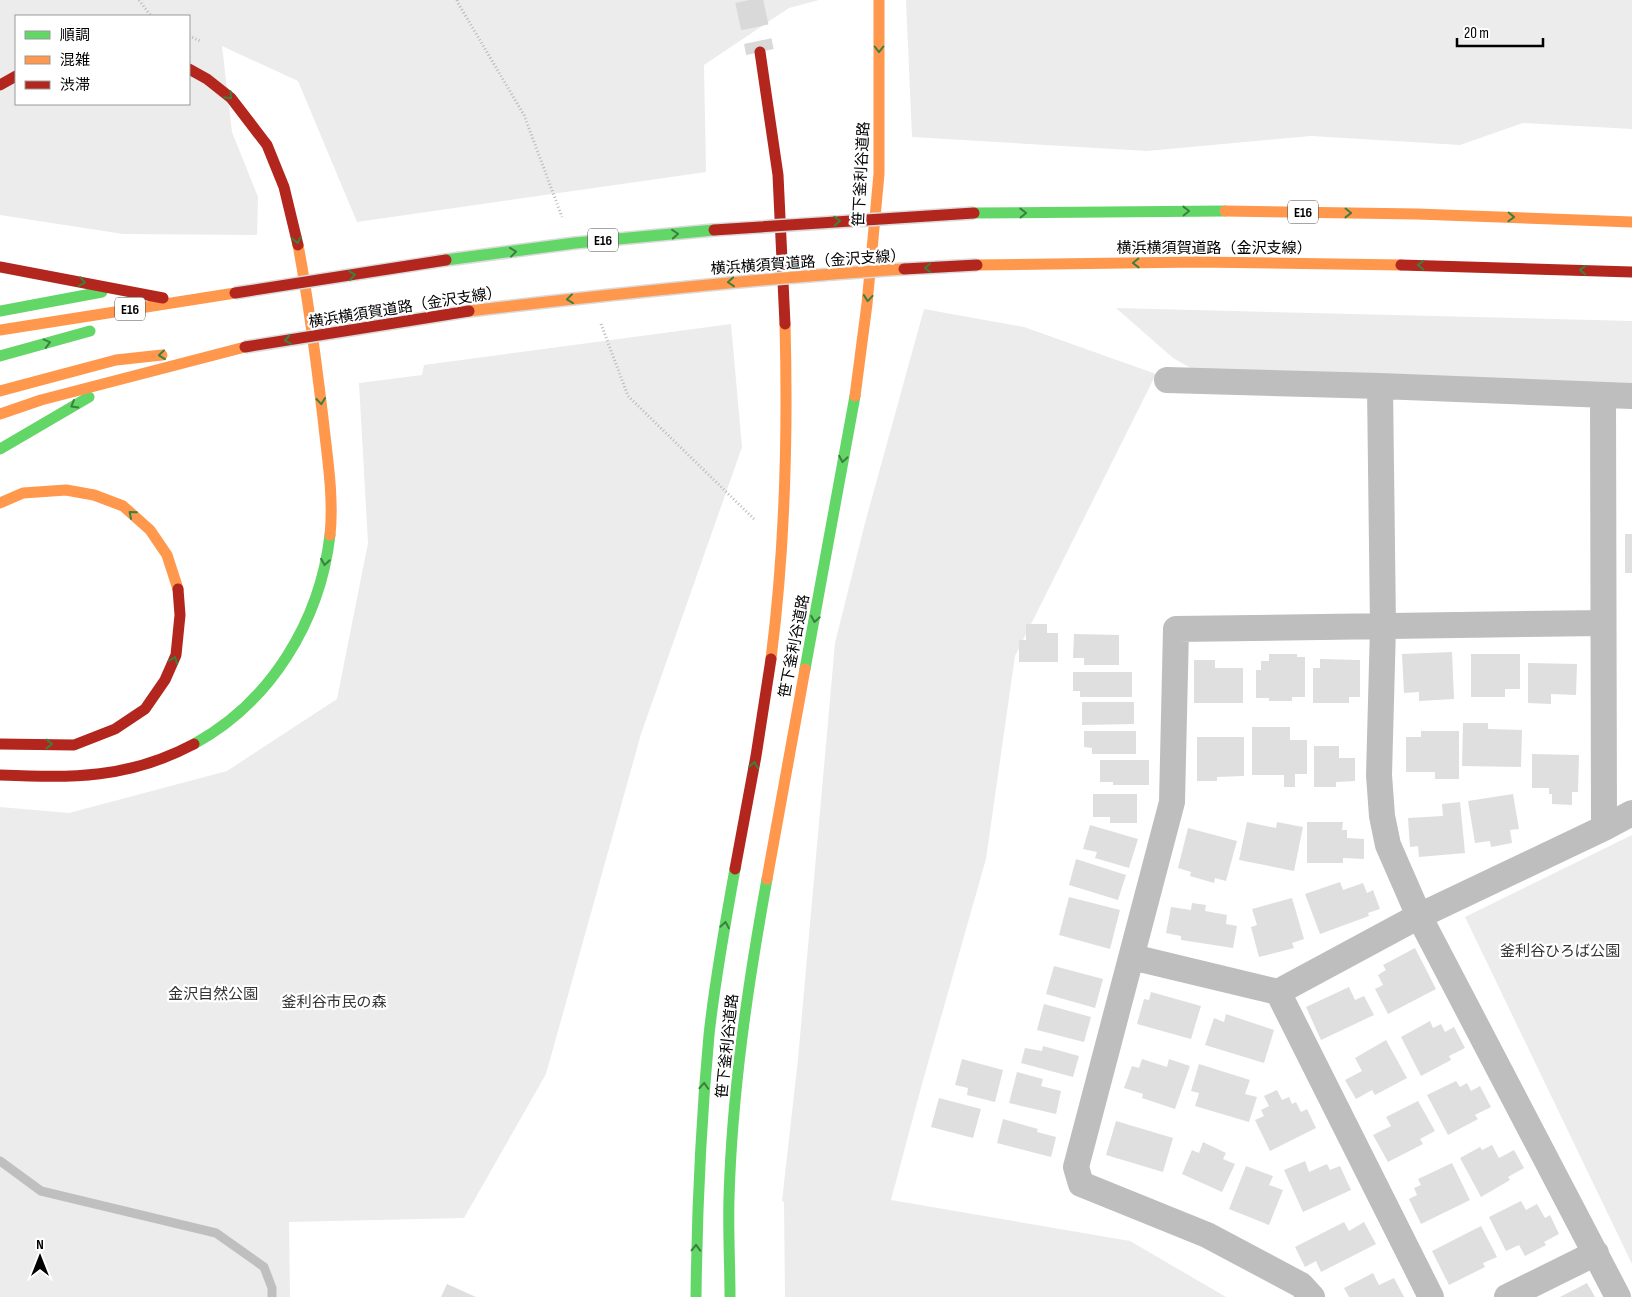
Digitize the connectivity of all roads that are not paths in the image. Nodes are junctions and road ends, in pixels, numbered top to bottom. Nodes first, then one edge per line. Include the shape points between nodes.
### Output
1 (879, 0) edge
2 (760, 52) tunnel mouth
3 (190, 68) edge
4 (15, 77) edge
5 (0, 85) edge
6 (1632, 222) edge
7 (0, 267) edge
8 (1632, 272) edge
9 (48, 275) junction
10 (10, 282) dead end
11 (116, 289) junction
12 (221, 296) junction
13 (181, 301) junction
14 (0, 310) edge
15 (125, 322) dead end
16 (106, 327) dead end
17 (0, 332) edge
18 (245, 347) junction
19 (0, 356) edge
20 (1167, 380) dead end
21 (116, 381) junction
22 (1380, 386) junction
23 (0, 391) edge
24 (1603, 395) junction
25 (1632, 396) edge
26 (0, 414) edge
27 (13, 441) junction
28 (0, 444) edge
29 (0, 449) edge
30 (0, 503) edge
31 (1603, 623) junction
32 (1383, 627) junction
33 (0, 744) edge
34 (0, 775) edge
35 (1632, 814) edge
36 (1604, 828) junction
37 (1419, 916) junction
38 (1132, 957) junction
39 (1278, 992) junction
40 (1596, 1253) junction
41 (696, 1297) edge
42 (730, 1297) edge
43 (1312, 1297) edge
44 (1431, 1297) edge
45 (1507, 1297) edge
46 (1618, 1297) edge

1 -> 42 main road, 笹下釜利谷道路 via 879,174 867,304 855,397 752,954 737,1080 729,1188
41 -> 2 main road, 笹下釜利谷道路 via 697,1197 704,1078 721,947 763,719 773,640 787,434 786,314 777,166
3 -> 34 main road via 225,91 242,110 268,146 285,189 299,248 318,368 330,480 330,533 322,583 311,612 282,665 245,708 212,733 144,765 118,772
4 - 5 main road
12 -> 6 main road, E16, bridge via 434,262 623,238 974,213 1203,211
7 - 9 main road
8 -> 18 main road, 横浜横須賀道路（金沢支線）, bridge via 1197,262 977,265 804,275 622,293 449,313
9 - 10 main road
9 -> 11 main road
11 - 13 main road
11 - 14 main road
12 - 13 main road, E16
12 - 15 main road
13 - 17 main road, E16
19 -> 16 main road
18 - 21 main road, 横浜横須賀道路（金沢支線）
18 -> 23 main road via 116,360
20 - 22 street
21 - 26 main road, 横浜横須賀道路（金沢支線）
21 -> 27 main road
22 - 24 street
22 - 32 street
24 - 25 street
24 - 31 street
27 - 28 main road
27 - 29 main road
33 -> 30 main road via 74,745 115,729 145,709 165,680 176,656 180,615 178,586 167,555 150,530 123,506 94,495 66,490 23,493
31 - 32 street
31 - 36 street
32 - 37 street via 1379,775 1382,816 1388,845
32 - 38 street via 1176,629 1172,802
35 - 36 street
36 - 37 street
37 - 39 street
37 - 40 street
38 - 39 street
38 - 43 street via 1076,1167 1081,1184 1207,1235 1301,1285
39 - 44 street
40 - 45 street
40 - 46 street

